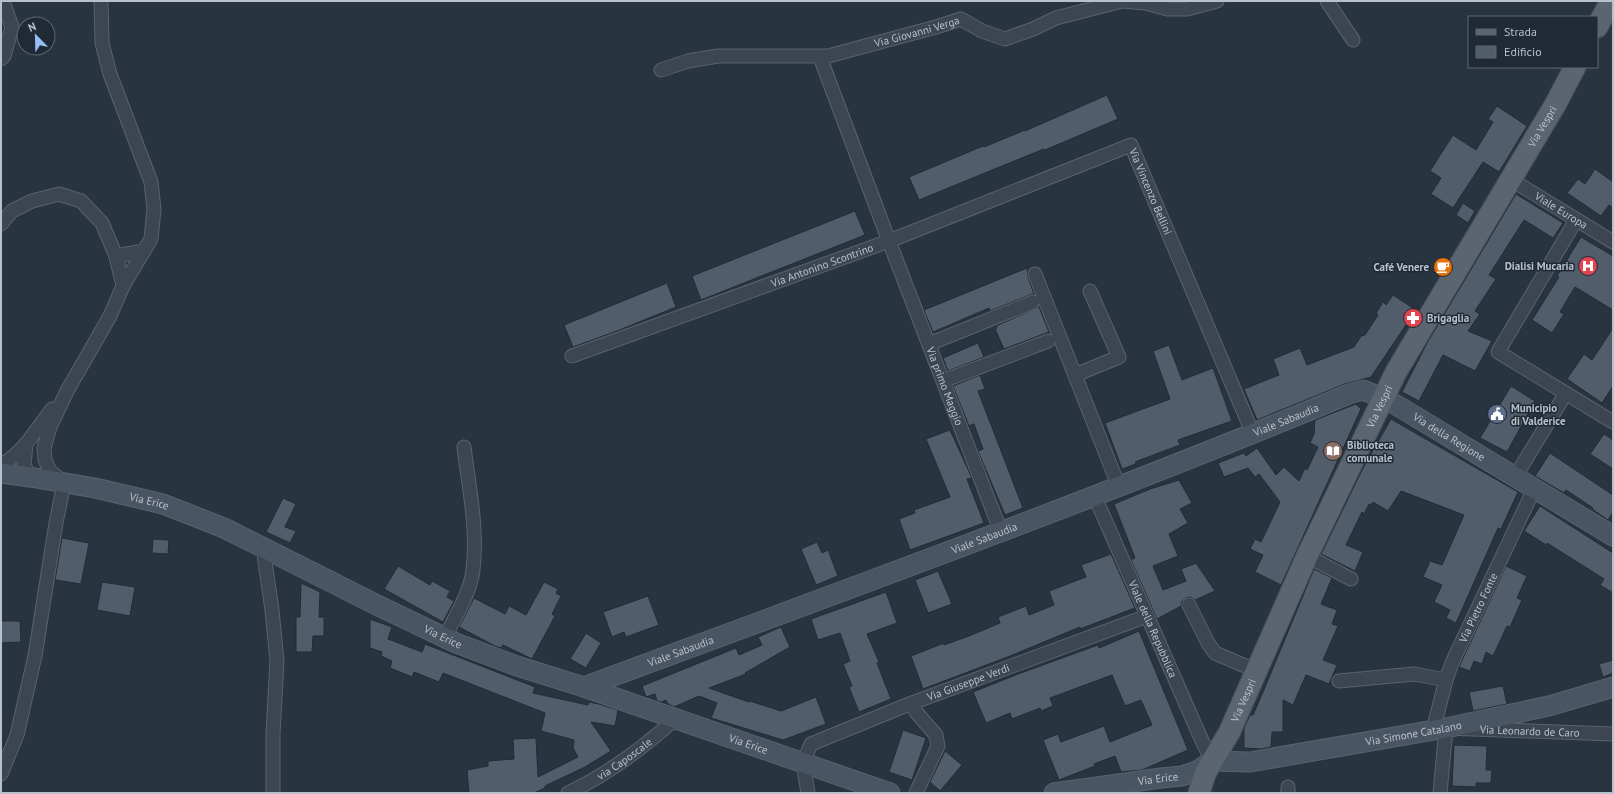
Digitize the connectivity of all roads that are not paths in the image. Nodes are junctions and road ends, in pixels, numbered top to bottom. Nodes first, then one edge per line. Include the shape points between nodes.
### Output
1 (3, 1) edge
2 (101, 1) edge
3 (1217, 1) edge
4 (1327, 1) edge
5 (1611, 1) edge
6 (1598, 25) edge
7 (1353, 40) dead end
8 (820, 57) junction
9 (1, 59) edge
10 (1574, 68) edge
11 (662, 70) dead end
12 (1510, 179) junction
13 (1576, 220) junction
14 (1, 224) edge
15 (889, 241) junction
16 (1613, 242) edge
17 (144, 251) junction
18 (116, 256) junction
19 (1035, 274) dead end
20 (123, 286) junction
21 (1090, 291) dead end
22 (1033, 302) dead end
23 (1048, 340) dead end
24 (928, 344) junction
25 (572, 356) dead end
26 (1075, 375) junction
27 (943, 381) junction
28 (67, 391) junction
29 (1566, 393) junction
30 (1383, 398) junction
31 (1611, 416) edge
32 (1253, 434) junction
33 (26, 445) junction
34 (44, 448) junction
35 (464, 448) dead end
36 (1, 465) edge
37 (1, 473) edge
38 (30, 477) junction
39 (1515, 477) junction
40 (64, 483) junction
41 (1119, 487) junction
42 (1534, 489) junction
43 (1095, 496) junction
44 (1001, 532) junction
45 (1613, 536) edge
46 (263, 548) junction
47 (1307, 556) junction
48 (1351, 579) dead end
49 (1189, 605) dead end
50 (1147, 616) junction
51 (445, 638) junction
52 (1257, 671) junction
53 (1446, 680) junction
54 (1339, 681) dead end
55 (584, 687) junction
56 (1613, 687) edge
57 (912, 703) junction
58 (675, 719) junction
59 (1440, 729) junction
60 (1613, 734) edge
61 (1212, 761) junction
62 (803, 763) junction
63 (1, 774) edge
64 (1182, 776) junction
65 (273, 791) dead end
66 (568, 793) edge
67 (808, 793) edge
68 (890, 793) edge
69 (916, 793) edge
70 (1054, 793) edge
71 (1199, 793) edge
72 (1440, 793) edge

1 - 9 street via 12,27
2 - 17 street via 102,43 110,74 150,182 154,209 151,240
3 - 8 street, Via Giovanni Verga via 1187,9 1168,9 1146,3 1122,1 1056,18 1005,39 982,31 961,19
4 - 7 street
5 - 6 main road
8 - 11 street, Via Giovanni Verga via 718,56 688,61
8 - 15 street
10 - 12 main road, Via Vespri
12 - 13 street, Viale Europa
12 - 30 main road, Via Vespri
13 - 16 street, Viale Europa
13 - 29 street via 1498,352
14 - 18 street via 12,211 32,201 59,194 81,201 102,223
15 - 24 street, Via primo Maggio
15 - 25 street, Via Antonino Scontrino
15 - 32 street, Via Vincenzo Bellini via 1131,145
17 - 18 street
17 - 20 street
18 - 20 street
19 - 26 street
20 - 28 street via 110,316
21 - 26 street via 1119,357
22 - 24 street
23 - 27 street
24 - 27 street, Via primo Maggio
26 - 41 street
27 - 44 street, Via primo Maggio
28 - 33 street
28 - 34 street via 50,427
29 - 31 street
29 - 39 street
30 - 32 street, Viale Sabaudia via 1363,390
30 - 39 street, Via della Regione
30 - 47 main road, Via Vespri
32 - 41 street, Viale Sabaudia
33 - 36 street
33 - 38 street via 24,465
34 - 38 street
34 - 40 street via 45,460 50,471
35 - 51 street via 474,536 472,571 464,598
37 - 38 street, Via Erice
38 - 40 street, Via Erice
39 - 42 street, Via della Regione
40 - 46 street, Via Erice via 163,504 224,528
40 - 63 street via 35,656 17,735
41 - 43 street, Viale Sabaudia
42 - 45 street, Via della Regione
42 - 53 street, Via Pietro Fonte
43 - 44 street, Viale Sabaudia
43 - 50 street, Viale della Repubblica
44 - 55 street, Viale Sabaudia
46 - 51 street, Via Erice
46 - 65 street via 276,661
47 - 48 street
47 - 52 main road, Via Vespri
49 - 52 street via 1215,653
50 - 57 street, Via Giuseppe Verdi
50 - 61 street, Viale della Repubblica
51 - 55 street, Via Erice via 517,666
52 - 61 main road, Via Vespri via 1230,733
53 - 54 street via 1414,674
53 - 59 street, Via Pietro Fonte
55 - 58 street, Via Erice
56 - 59 street, Via Simone Catalano via 1549,706
57 - 62 street, Via Giuseppe Verdi via 811,744
57 - 69 street via 916,712 936,735 938,746
58 - 62 street, Via Erice
58 - 66 street, via Caposcale via 612,769
59 - 60 street, Via Leonardo de Caro
59 - 61 street, Via Simone Catalano via 1250,762
59 - 72 street, Via Pietro Fonte
61 - 64 street, Via Erice via 1197,771
61 - 71 main road, Via Vespri
62 - 67 street
62 - 68 street, Via Erice
64 - 70 street, Via Erice
64 - 71 street

